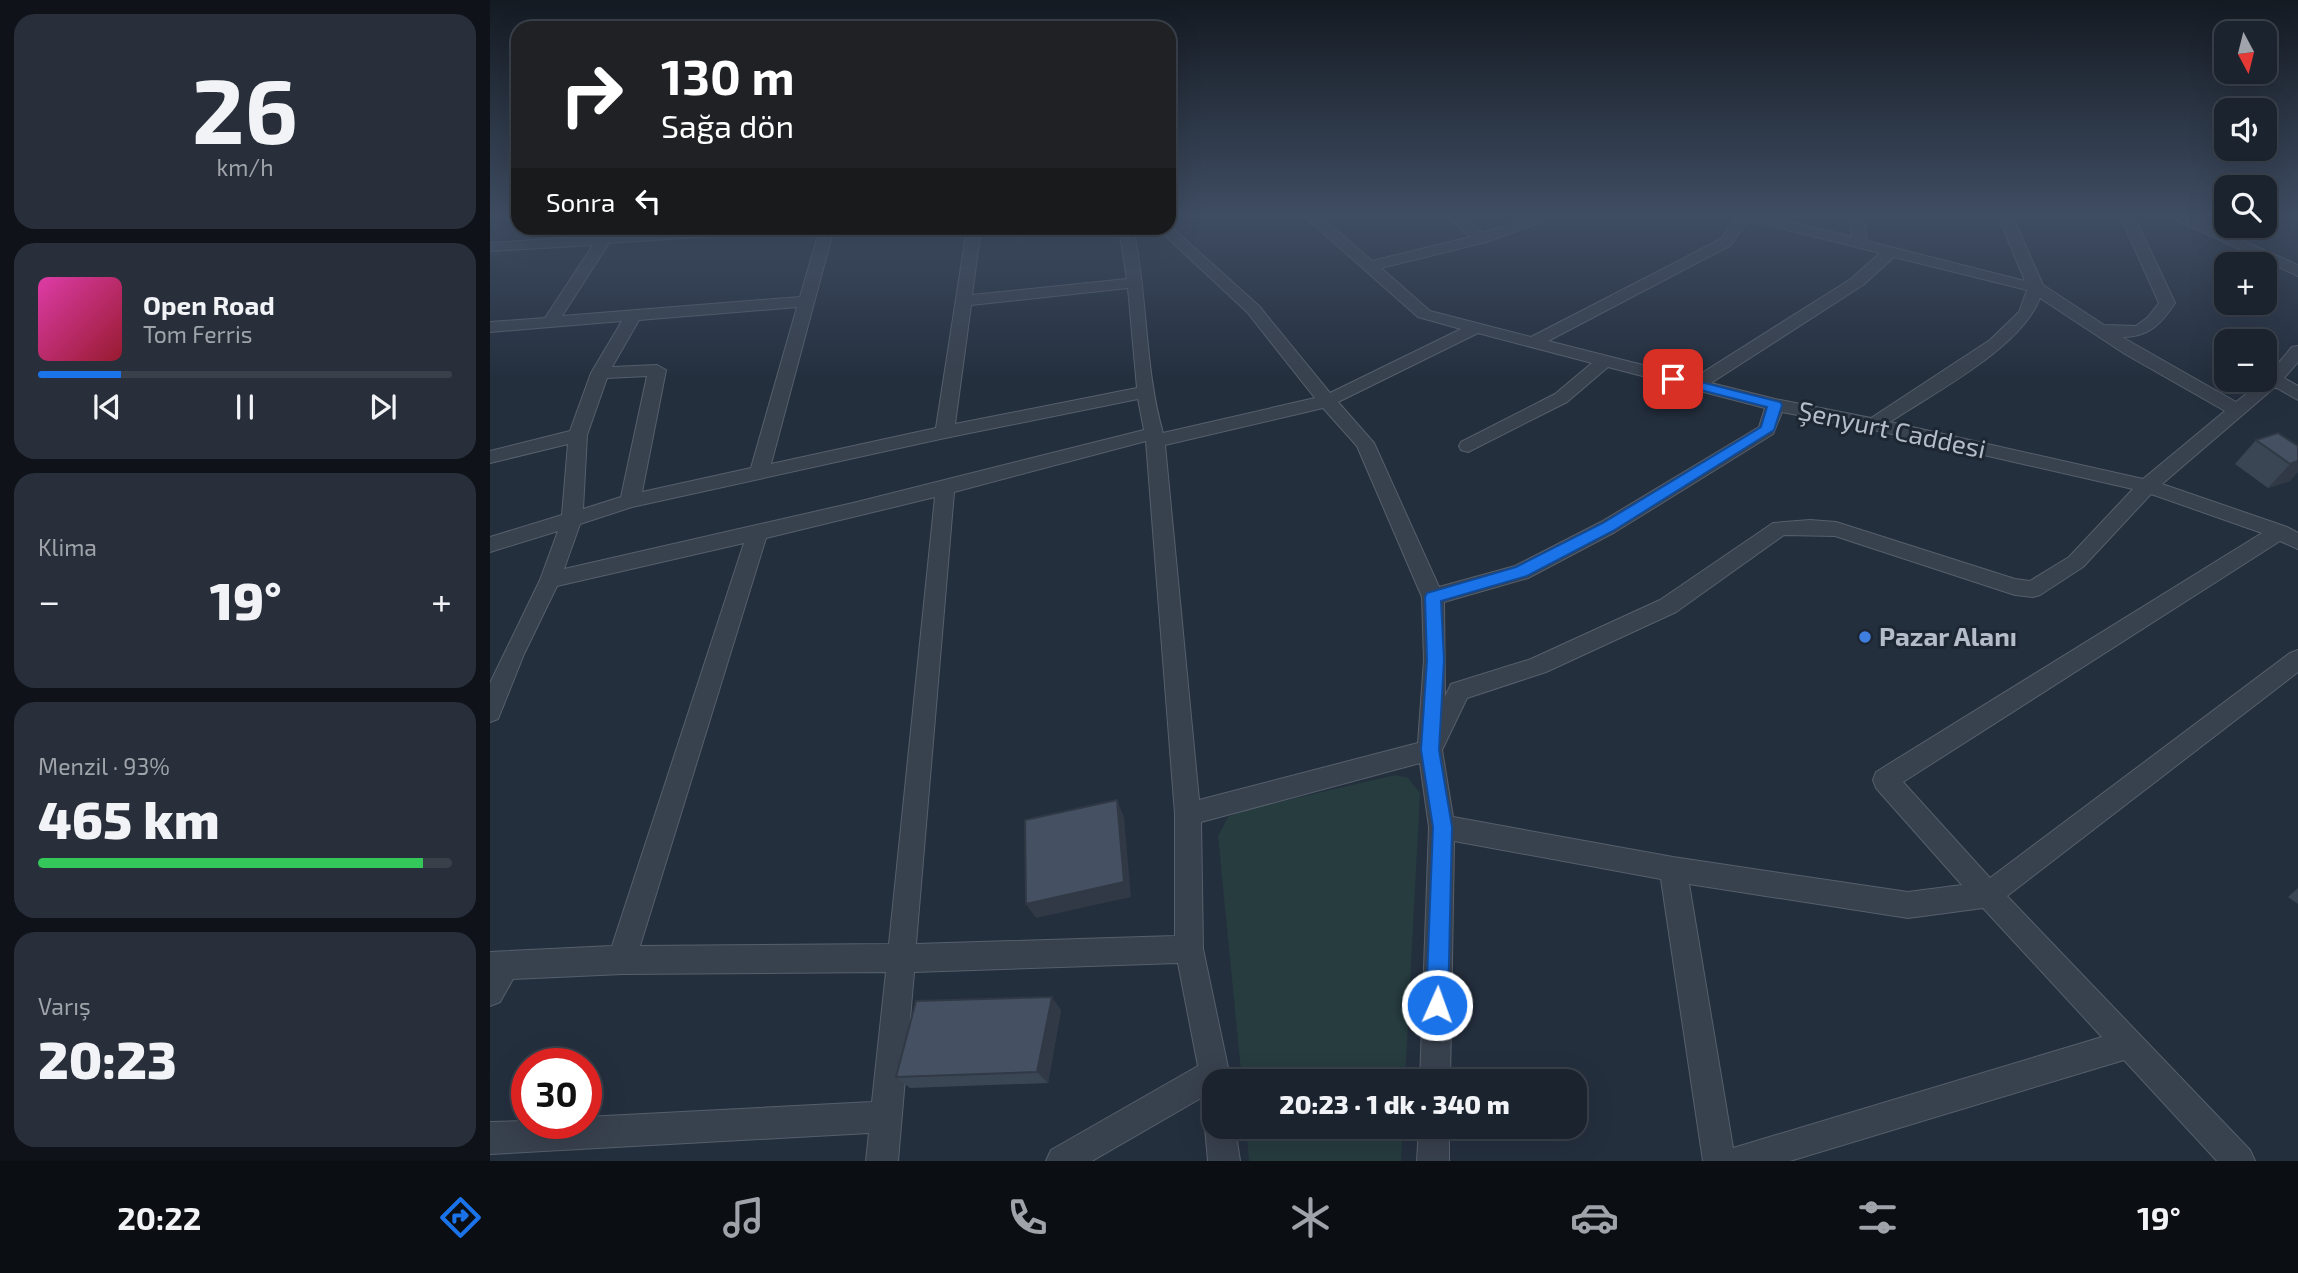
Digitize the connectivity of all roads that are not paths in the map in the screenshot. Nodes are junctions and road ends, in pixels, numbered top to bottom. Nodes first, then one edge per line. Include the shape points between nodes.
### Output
1 (584, 270) edge
2 (815, 270) edge
3 (968, 270) edge
4 (1133, 270) edge
5 (1210, 270) edge
6 (1372, 270) edge
7 (1671, 270) edge
8 (1870, 270) edge
9 (1964, 270) edge
10 (2028, 270) edge
11 (2152, 270) edge
12 (1135, 283) junction
13 (2036, 288) junction
14 (806, 301) junction
15 (963, 302) junction
16 (635, 313) junction
17 (551, 321) junction
18 (490, 327) edge
19 (1475, 328) junction
20 (2103, 329) junction
21 (1531, 342) junction
22 (2298, 351) edge
23 (1605, 362) junction
24 (600, 373) junction
25 (2277, 376) edge
26 (2277, 381) edge
27 (1696, 384) junction
28 (1146, 392) junction
29 (2258, 392) edge
30 (2298, 394) edge
31 (1327, 401) junction
32 (1775, 405) junction
33 (2237, 410) junction
34 (1874, 424) junction
35 (945, 432) junction
36 (578, 435) junction
37 (1154, 437) junction
38 (1468, 446) dead end
39 (490, 457) edge
40 (759, 473) junction
41 (2147, 486) junction
42 (945, 489) junction
43 (630, 501) junction
44 (572, 519) junction
45 (757, 535) junction
46 (2289, 537) edge
47 (490, 545) edge
48 (550, 580) junction
49 (1433, 597) junction
50 (513, 654) junction
51 (2298, 659) edge
52 (490, 662) edge
53 (490, 712) edge
54 (1430, 750) junction
55 (1188, 814) junction
56 (1442, 827) junction
57 (1673, 869) junction
58 (1988, 895) junction
59 (1189, 949) junction
60 (901, 958) junction
61 (622, 960) junction
62 (498, 965) edge
63 (490, 992) edge
64 (2128, 1044) junction
65 (1213, 1069) edge
66 (1435, 1069) edge
67 (1202, 1084) edge
68 (886, 1117) junction
69 (490, 1138) edge
70 (1221, 1139) edge
71 (1434, 1139) edge
72 (881, 1161) edge
73 (1062, 1161) edge
74 (1224, 1161) edge
75 (1433, 1161) edge
76 (1719, 1161) edge
77 (1738, 1161) edge
78 (2239, 1161) edge

1 - 17 street
2 - 14 street
3 - 15 street
4 - 12 street
5 - 31 street via 1253,309
6 - 19 street, Şenyurt Caddesi via 1424,314
7 - 21 street
8 - 27 street
9 - 13 street
10 - 13 street
11 - 20 street via 2167,303 2155,322 2144,331
12 - 15 street
12 - 28 street
13 - 20 street
13 - 34 street via 2026,314 1996,344
14 - 16 street
14 - 40 street
15 - 35 street
16 - 17 street
16 - 24 street
17 - 18 street
19 - 21 street, Şenyurt Caddesi
19 - 31 street
20 - 33 street
21 - 23 street, Şenyurt Caddesi
22 - 25 street
23 - 27 street, Şenyurt Caddesi
23 - 38 street via 1553,403
24 - 36 street
24 - 43 street via 657,370
26 - 30 street
27 - 32 street, Şenyurt Caddesi
28 - 35 street
28 - 37 street
29 - 33 street
31 - 37 street
31 - 49 street via 1365,443
32 - 34 street, Şenyurt Caddesi
32 - 49 street via 1767,430 1608,527 1521,572
33 - 41 street
34 - 41 street, Şenyurt Caddesi
35 - 40 street
36 - 39 street
36 - 44 street
37 - 42 street
37 - 55 street
40 - 43 street
41 - 46 street, Şenyurt Caddesi
41 - 54 street via 2076,562 2033,589 1836,529 1780,528 1668,606 1538,666 1459,691
42 - 45 street
42 - 60 street
43 - 44 street
44 - 47 street
44 - 48 street
45 - 48 street
45 - 61 street
46 - 58 street via 1885,780
48 - 50 street
49 - 54 street
50 - 52 street
50 - 53 street
51 - 58 street
54 - 55 street
54 - 56 street
55 - 59 street
56 - 57 street
56 - 66 street
57 - 58 street via 1908,905
57 - 76 street
58 - 64 street
59 - 60 street
59 - 65 street
60 - 61 street
60 - 68 street
61 - 62 street
62 - 63 street
64 - 77 street
64 - 78 street
67 - 73 street
68 - 69 street
68 - 72 street
70 - 74 street
71 - 75 street

